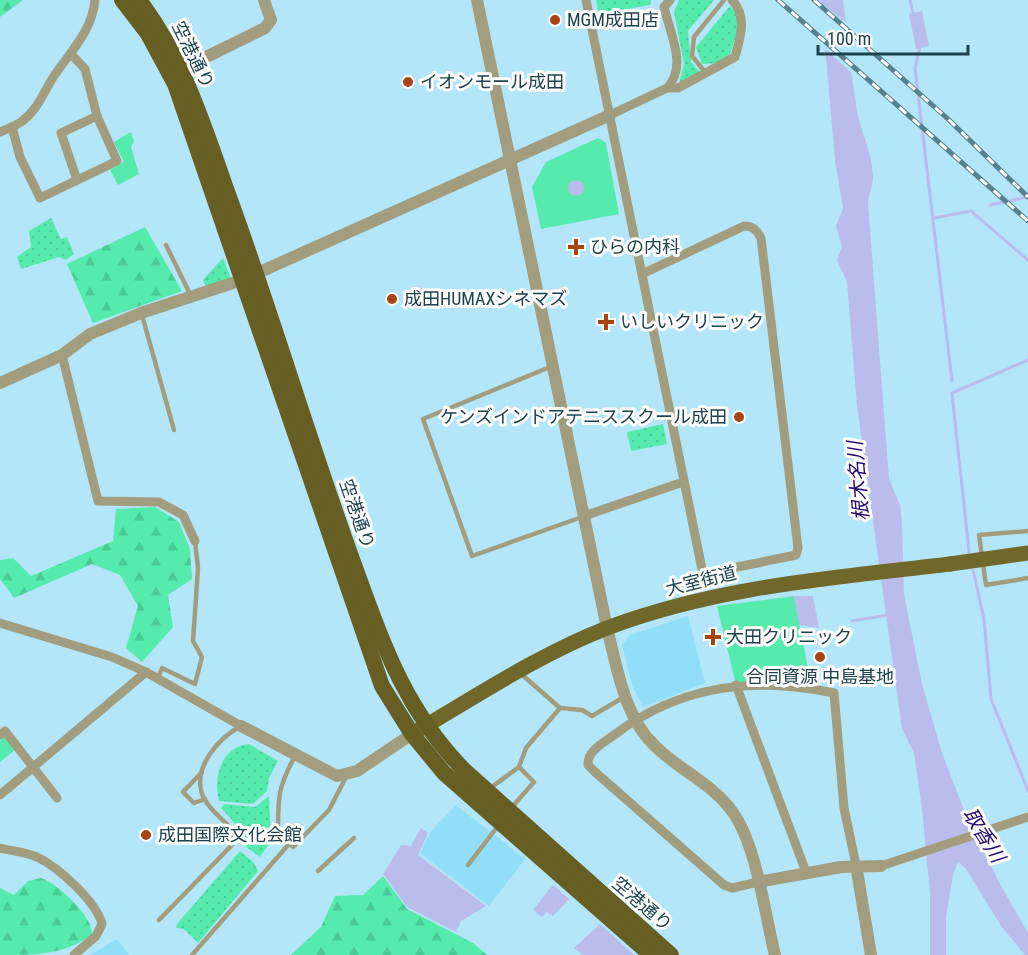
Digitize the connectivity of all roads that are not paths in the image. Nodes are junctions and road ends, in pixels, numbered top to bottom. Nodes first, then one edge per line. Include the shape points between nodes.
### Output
1 (95, 0) edge
2 (122, 0) edge
3 (139, 0) edge
4 (264, 0) edge
5 (477, 0) edge
6 (586, 0) edge
7 (670, 0) edge
8 (724, 0) edge
9 (732, 0) edge
10 (71, 54) junction
11 (182, 69) junction
12 (706, 74) junction
13 (667, 88) junction
14 (609, 115) junction
15 (97, 116) junction
16 (12, 127) junction
17 (0, 132) edge
18 (511, 160) junction
19 (77, 180) junction
20 (166, 245) dead end
21 (642, 274) junction
22 (250, 277) junction
23 (192, 296) junction
24 (141, 313) junction
25 (62, 355) junction
26 (553, 366) junction
27 (0, 383) edge
28 (174, 430) dead end
29 (683, 482) junction
30 (584, 516) junction
31 (1028, 531) edge
32 (195, 541) joint
33 (1028, 553) edge
34 (1028, 578) edge
35 (0, 623) edge
36 (607, 628) junction
37 (518, 671) junction
38 (146, 672) junction
39 (158, 678) junction
40 (736, 685) junction
41 (626, 696) junction
42 (560, 708) junction
43 (635, 719) junction
44 (241, 726) junction
45 (419, 730) junction
46 (2, 731) edge
47 (295, 756) junction
48 (519, 767) junction
49 (34, 769) junction
50 (204, 770) junction
51 (348, 775) junction
52 (487, 791) junction
53 (0, 795) edge
54 (57, 798) dead end
55 (205, 799) junction
56 (504, 817) junction
57 (1028, 817) edge
58 (354, 838) dead end
59 (290, 844) junction
60 (0, 848) edge
61 (468, 865) dead end
62 (856, 865) junction
63 (881, 866) joint
64 (318, 871) dead end
65 (806, 872) junction
66 (758, 882) junction
67 (159, 920) dead end
68 (74, 955) edge
69 (192, 955) edge
70 (651, 955) edge
71 (671, 955) edge
72 (775, 955) edge
73 (871, 955) edge

1 - 10 street via 82,40
2 - 22 highway, 空港通り via 148,34 175,84
3 - 11 highway, 空港通り via 162,31
4 - 11 street via 271,13 265,28
5 - 18 street
6 - 14 street
7 - 13 street via 664,7 679,58
8 - 12 lane via 694,37 693,56
9 - 12 street via 739,8 743,30 735,57
10 - 15 street via 85,69
10 - 16 street via 41,102
11 - 22 highway, 空港通り
12 - 13 street via 678,88
13 - 14 street
14 - 18 street
14 - 21 street
15 - 19 street via 61,133
15 - 19 street via 117,161
16 - 17 street
16 - 19 street via 20,157 40,198
18 - 22 street
18 - 26 street
20 - 23 lane
21 - 29 street
21 - 29 street via 744,226 758,231 796,555 703,574
22 - 23 street
22 - 45 highway, 空港通り via 373,666 382,686
23 - 24 street
24 - 25 street via 90,334
24 - 28 lane
25 - 27 street
25 - 32 street via 98,501 159,502 183,514
26 - 30 street
26 - 30 lane via 423,419 472,556
29 - 30 street
30 - 36 street
31 - 34 lane via 979,535 987,585
32 - 39 lane via 198,568 193,641 202,657 195,684 162,668
33 - 36 main road, 大室街道, bridge via 774,584 680,604
35 - 38 street via 112,657
36 - 37 main road, 大室街道
36 - 41 street
37 - 42 lane
37 - 45 main road, 大室街道
38 - 39 street
38 - 49 street
39 - 44 street
40 - 43 street via 705,691
40 - 62 street via 784,685 834,693 844,808
40 - 65 street
41 - 42 lane via 592,716 582,710
41 - 43 street
42 - 48 lane via 526,748
43 - 66 street via 655,747 710,788 735,816 746,838
43 - 66 street via 595,749 587,759 588,765 724,885 732,888
44 - 47 street
44 - 50 lane via 216,744
45 - 51 street
45 - 52 highway, 空港通り
45 - 56 highway, 空港通り via 444,772
46 - 49 street
47 - 51 street via 330,773
47 - 59 lane via 278,795 278,831
48 - 52 lane
48 - 56 lane via 534,782
49 - 53 street
49 - 54 street
50 - 55 lane via 201,786
50 - 55 lane via 183,792 194,803
51 - 59 lane via 329,810 293,847
52 - 56 highway, 空港通り
55 - 67 lane via 232,829 232,845
56 - 61 lane
56 - 70 highway, 空港通り via 546,870
56 - 71 highway, 空港通り
57 - 63 street
58 - 64 lane
59 - 69 lane
60 - 68 street via 44,861 94,906 102,924 99,932
62 - 63 street
62 - 65 street
62 - 73 street
65 - 66 street
66 - 72 street

